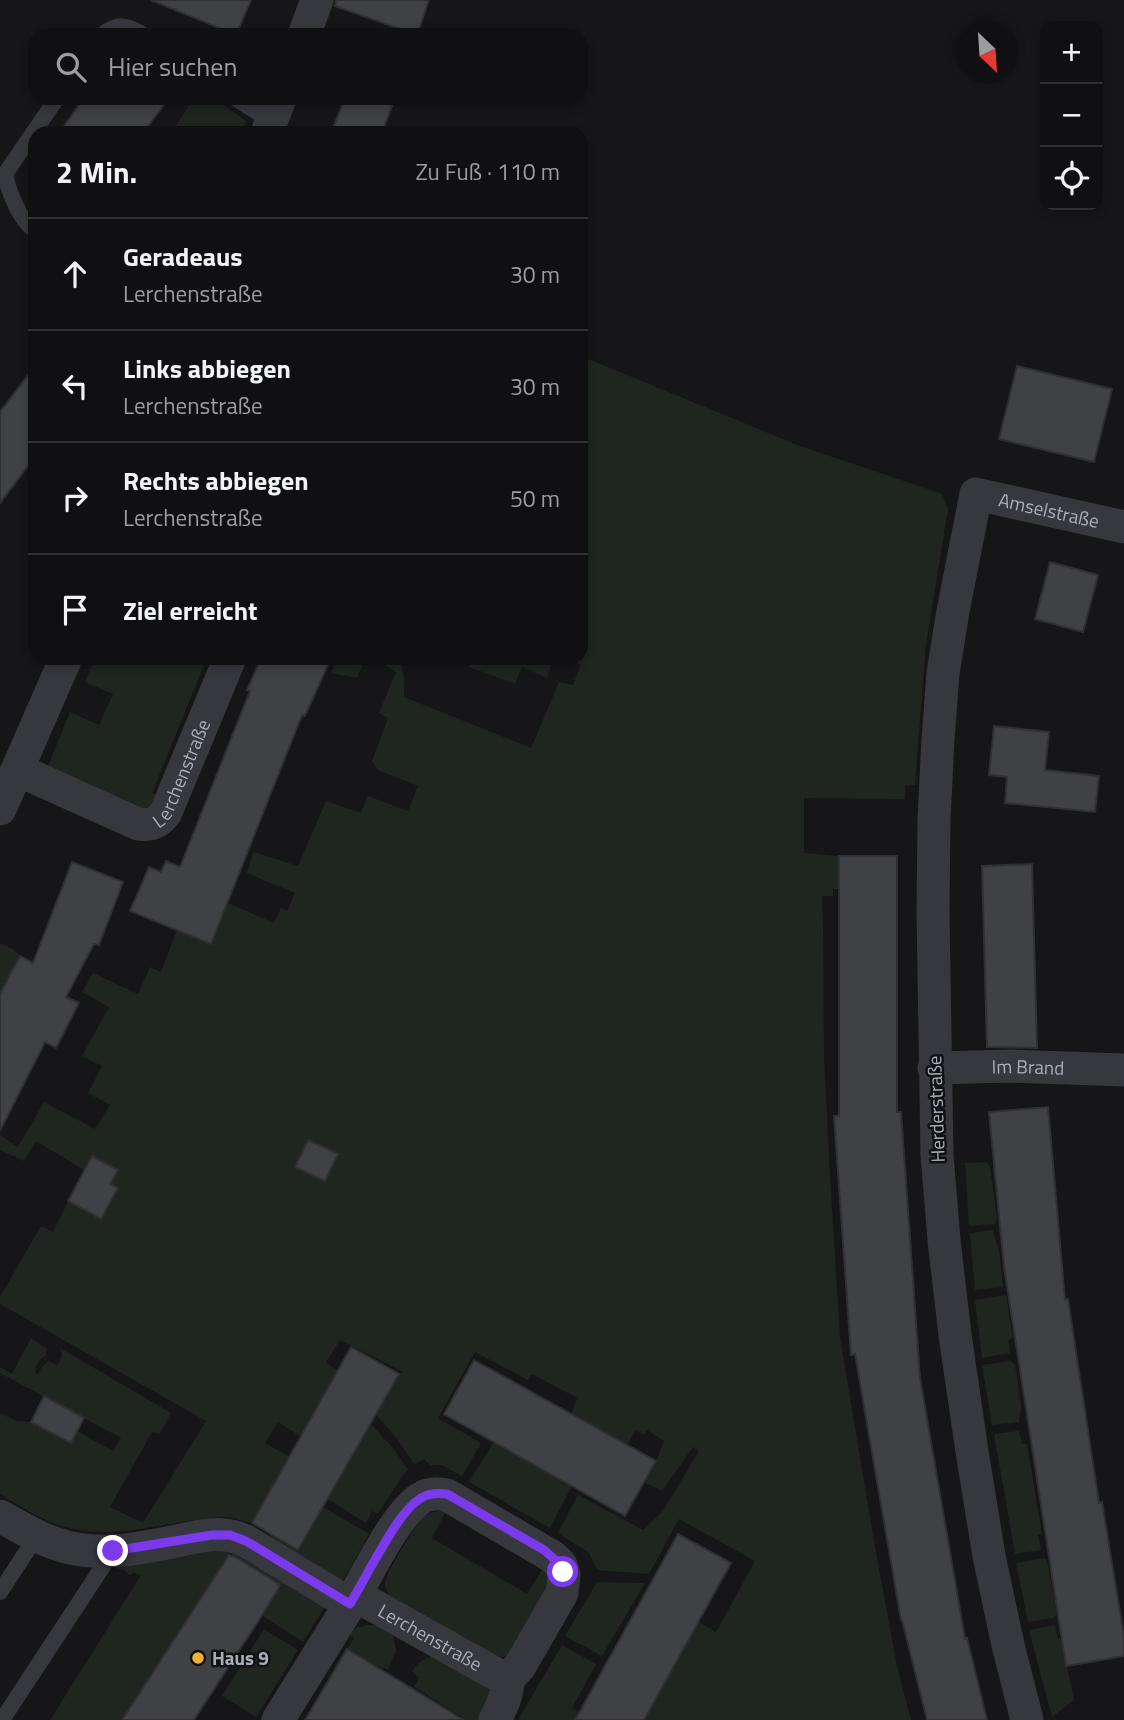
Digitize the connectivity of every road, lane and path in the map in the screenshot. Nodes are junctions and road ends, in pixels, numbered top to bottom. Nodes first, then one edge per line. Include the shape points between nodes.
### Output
1 (317, 0) edge
2 (114, 28) edge
3 (132, 28) edge
4 (307, 28) edge
5 (52, 105) edge
6 (249, 105) edge
7 (272, 117) edge
8 (38, 126) edge
9 (28, 140) edge
10 (28, 223) edge
11 (976, 494) joint
12 (1124, 527) edge
13 (63, 665) edge
14 (227, 665) edge
15 (18, 769) junction
16 (0, 808) edge
17 (934, 1068) junction
18 (1124, 1070) edge
19 (0, 1516) edge
20 (36, 1537) junction
21 (113, 1551) junction
22 (0, 1592) edge
23 (347, 1608) junction
24 (508, 1679) junction
25 (2, 1720) edge
26 (278, 1720) edge
27 (495, 1720) edge
28 (1027, 1720) edge

1 - 4 street
2 - 3 lane
5 - 8 lane
6 - 7 lane
9 - 10 lane via 5,174
11 - 12 street, Amselstraße
11 - 17 street, Herderstraße via 943,673 937,740
13 - 15 street
14 - 15 street, Lerchenstraße via 166,812 153,824 138,824
15 - 16 street
17 - 18 street, Im Brand
17 - 28 street, Herderstraße via 939,1179 957,1349 989,1556
19 - 20 street, Lerchenstraße
20 - 21 street, Lerchenstraße via 65,1547
20 - 22 lane
21 - 23 street, Lerchenstraße via 230,1535
21 - 25 lane
23 - 24 street, Lerchenstraße
23 - 24 street via 414,1503 423,1496 447,1494 544,1550 561,1565 562,1593
23 - 26 street
24 - 27 street via 506,1698

